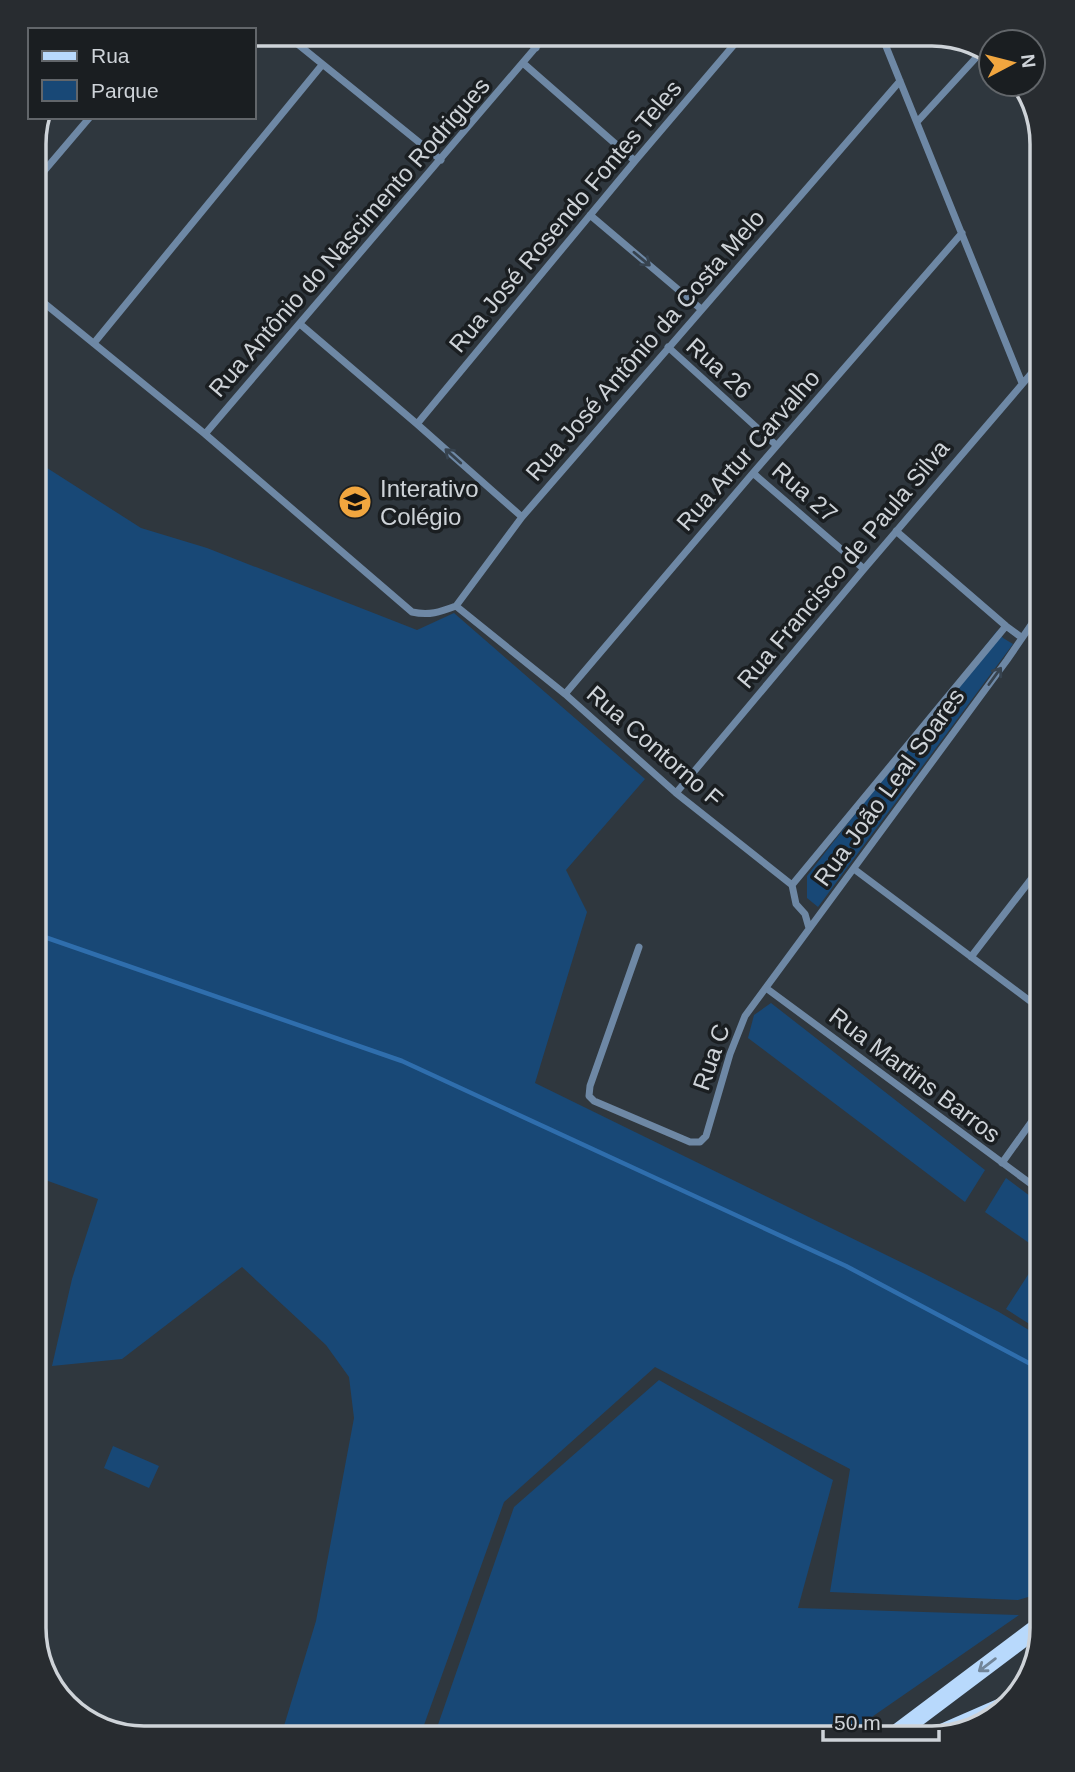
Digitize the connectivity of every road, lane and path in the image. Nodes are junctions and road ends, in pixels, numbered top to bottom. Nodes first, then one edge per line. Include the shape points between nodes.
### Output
1 (298, 45) edge
2 (533, 45) edge
3 (538, 45) edge
4 (733, 46) edge
5 (886, 46) edge
6 (536, 48) junction
7 (977, 57) edge
8 (523, 63) junction
9 (322, 65) junction
10 (900, 81) junction
11 (88, 119) edge
12 (918, 122) junction
13 (441, 160) junction
14 (635, 161) junction
15 (46, 169) edge
16 (590, 215) junction
17 (962, 233) junction
18 (46, 304) edge
19 (701, 309) junction
20 (300, 324) junction
21 (94, 343) junction
22 (668, 347) junction
23 (1030, 374) edge
24 (1022, 383) junction
25 (417, 424) junction
26 (205, 434) junction
27 (776, 445) junction
28 (753, 473) junction
29 (522, 517) junction
30 (896, 531) junction
31 (864, 569) junction
32 (456, 606) junction
33 (1030, 625) edge
34 (1006, 626) junction
35 (1021, 637) junction
36 (565, 694) junction
37 (676, 793) junction
38 (854, 869) junction
39 (1030, 881) edge
40 (792, 885) junction
41 (809, 928) junction
42 (639, 947) dead end
43 (971, 957) junction
44 (766, 988) junction
45 (1030, 1001) edge
46 (1030, 1124) edge
47 (1002, 1163) junction
48 (1030, 1183) edge
49 (1030, 1633) edge
50 (906, 1726) edge

1 - 9 street
2 - 6 street
3 - 6 street, Rua Antônio do Nascimento Rodrigues
4 - 14 street, Rua José Rosendo Fontes Teles
5 - 10 street
6 - 8 street, Rua Antônio do Nascimento Rodrigues
7 - 12 street
8 - 13 street, Rua Antônio do Nascimento Rodrigues
8 - 14 street
9 - 13 street
9 - 21 street
10 - 12 street
10 - 19 street, Rua José Antônio da Costa Melo
11 - 15 street
12 - 17 street
13 - 20 street, Rua Antônio do Nascimento Rodrigues
14 - 16 street, Rua José Rosendo Fontes Teles
16 -> 19 street
16 - 25 street, Rua José Rosendo Fontes Teles
17 - 24 street
17 - 27 street, Rua Artur Carvalho
18 - 21 street
19 - 22 street, Rua José Antônio da Costa Melo
20 - 25 street
20 - 26 street, Rua Antônio do Nascimento Rodrigues
21 - 26 street
22 - 27 street, Rua 26
22 - 29 street, Rua José Antônio da Costa Melo
23 - 24 street, Rua Francisco de Paula Silva
24 - 30 street, Rua Francisco de Paula Silva
29 -> 25 street
26 - 32 street via 412,612 430,614
27 - 28 street, Rua Artur Carvalho
28 - 31 street, Rua 27
28 - 36 street, Rua Artur Carvalho
29 - 32 street, Rua José Antônio da Costa Melo
30 - 31 street, Rua Francisco de Paula Silva
30 - 34 street
31 - 37 street, Rua Francisco de Paula Silva
32 - 36 street, Rua Contorno F
33 - 35 street, Rua João Leal Soares
34 - 35 street
34 - 40 street, Rua João Leal Soares
38 -> 35 street, Rua João Leal Soares
36 - 37 street, Rua Contorno F
37 - 40 street, Rua Contorno F
38 - 41 street, Rua João Leal Soares
38 - 43 street
39 - 43 street
40 - 41 street, Rua Contorno F
41 - 44 street, Rua João Leal Soares
42 - 44 street, Rua C via 589,1096 690,1142 700,1142 706,1136 737,1034
43 - 45 street
44 - 47 street, Rua Martins Barros
46 - 47 street
47 - 48 street, Rua Martins Barros
49 -> 50 main road

